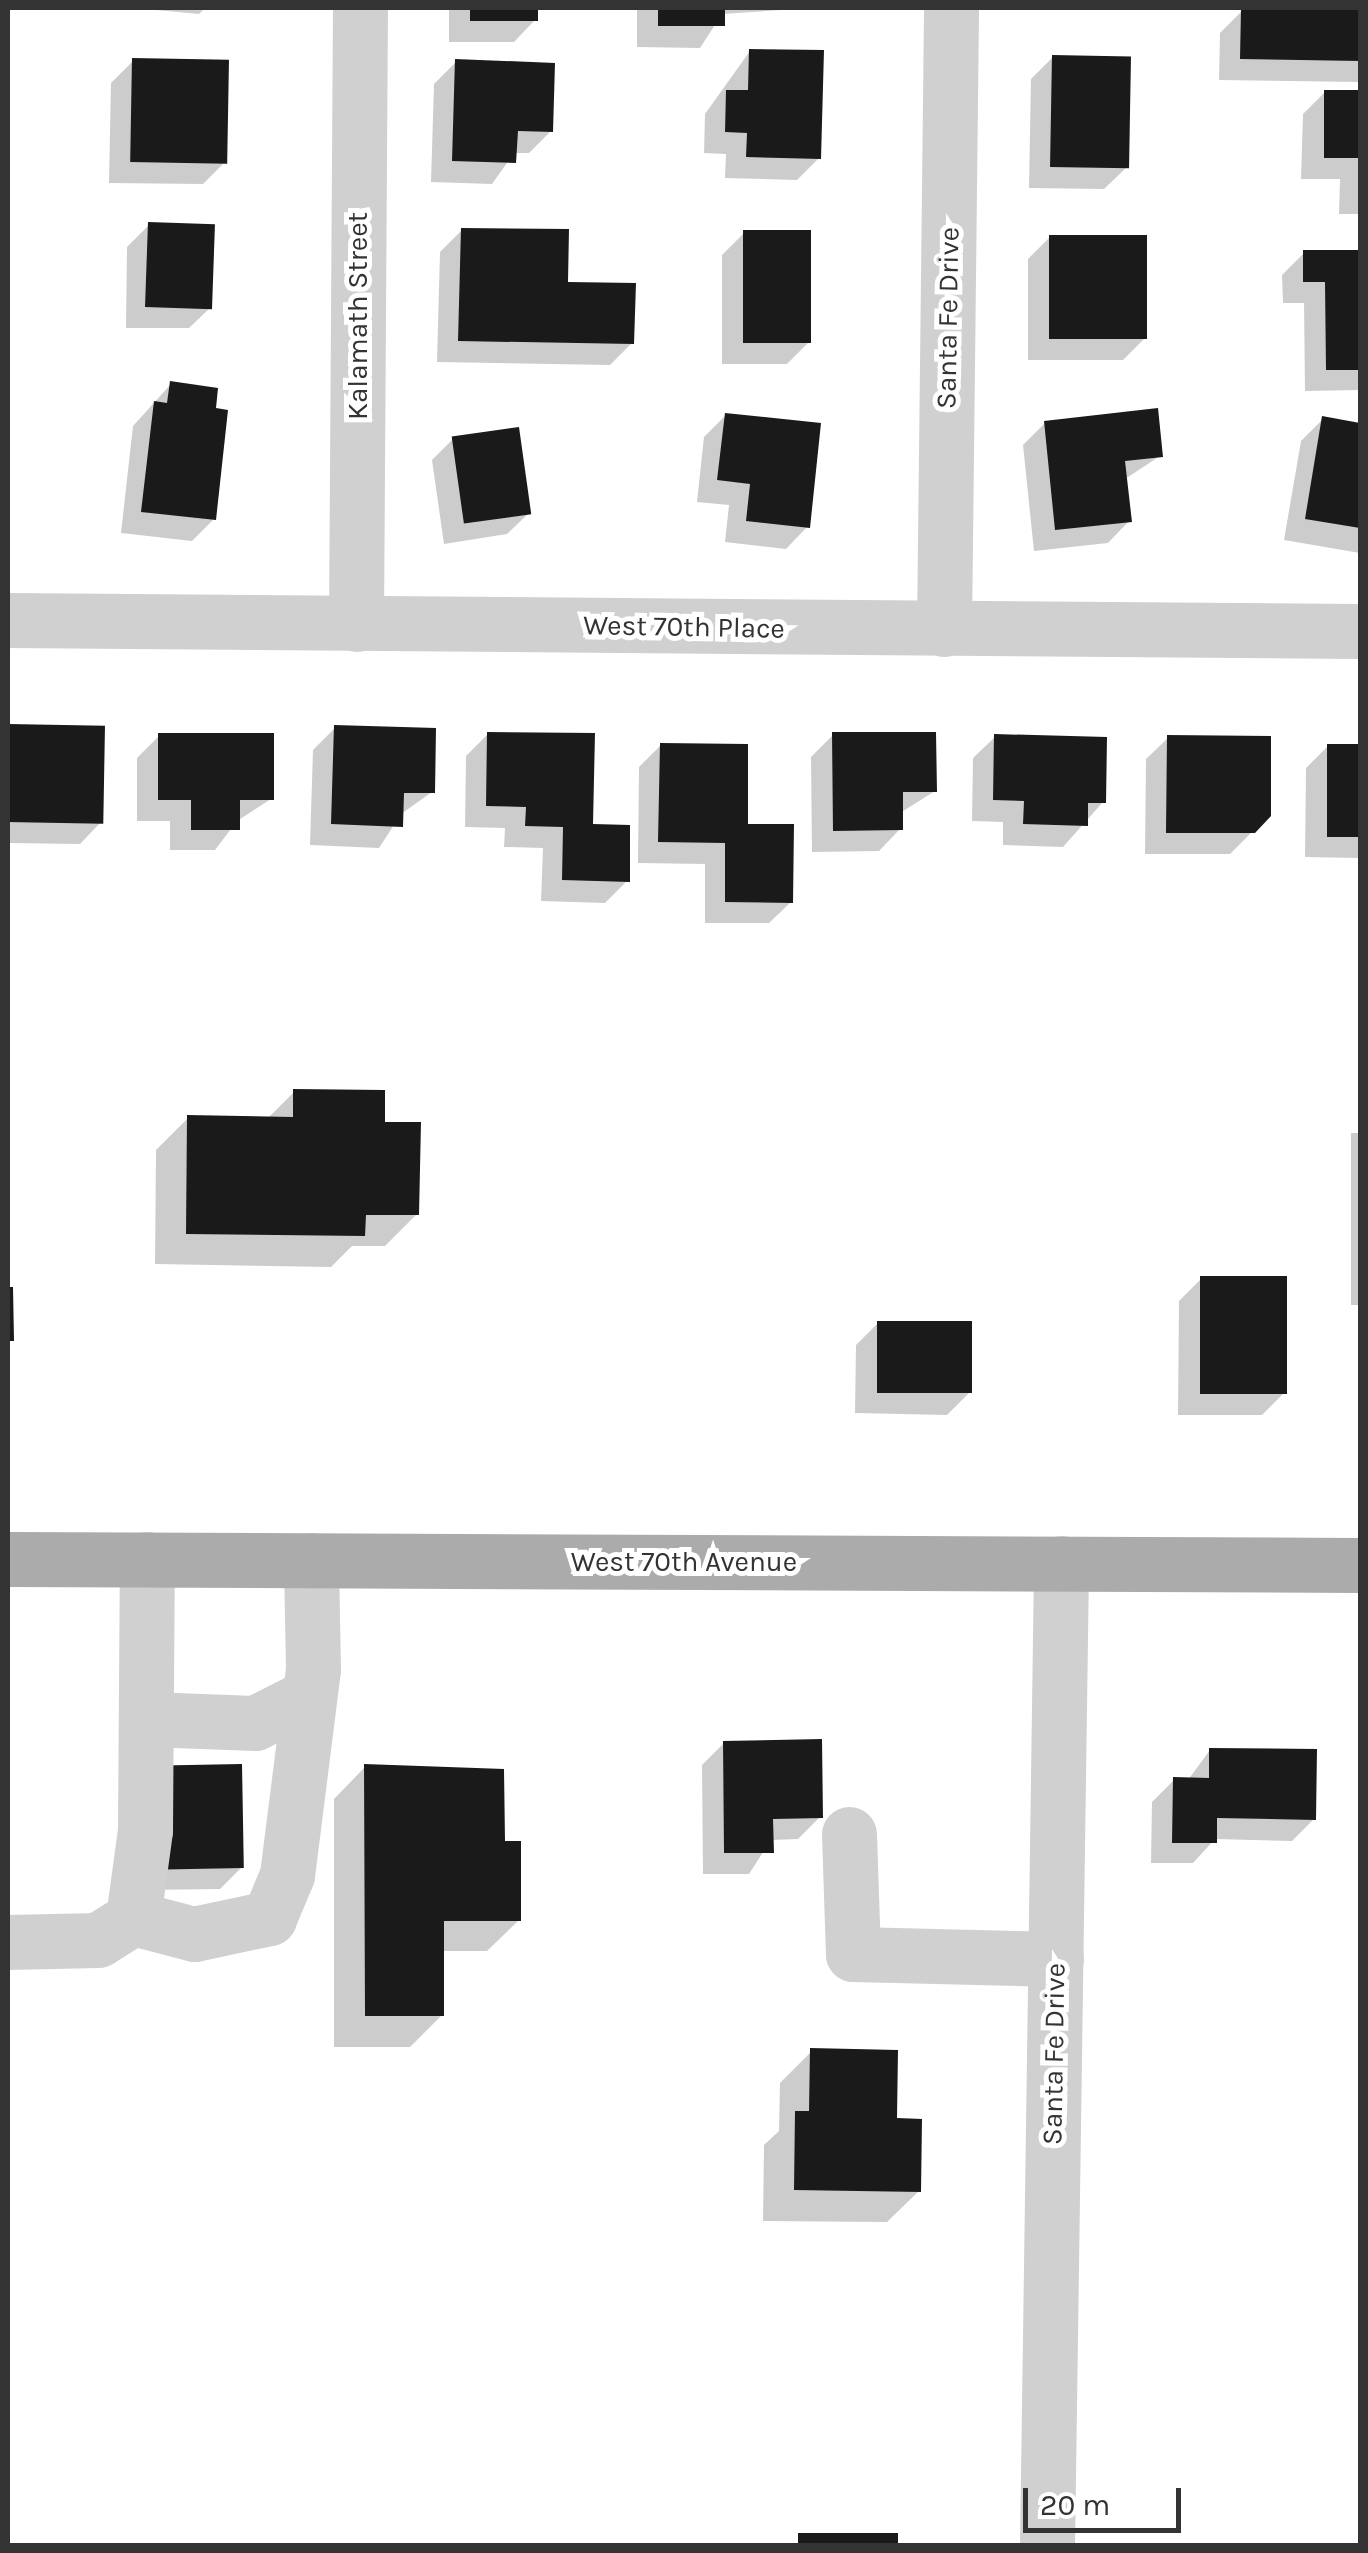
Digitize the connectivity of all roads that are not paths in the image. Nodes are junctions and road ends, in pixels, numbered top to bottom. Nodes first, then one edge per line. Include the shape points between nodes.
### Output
1 (360, 8) edge
2 (951, 8) edge
3 (8, 620) edge
4 (356, 624) junction
5 (944, 629) junction
6 (1360, 631) edge
7 (8, 1558) edge
8 (147, 1560) junction
9 (311, 1560) junction
10 (1061, 1563) junction
11 (1360, 1565) edge
12 (309, 1696) junction
13 (147, 1719) junction
14 (849, 1834) dead end
15 (133, 1918) junction
16 (8, 1942) edge
17 (1056, 1959) junction
18 (1048, 2546) edge

1 - 4 street, Kalamath Street
2 - 5 street, Santa Fe Drive
3 - 4 street, West 70th Place
4 - 5 street, West 70th Place
5 - 6 street, West 70th Place
7 - 8 main road, West 70th Avenue
8 - 9 main road, West 70th Avenue
8 - 13 street
9 - 10 main road, West 70th Avenue
9 - 12 street
10 - 11 main road, West 70th Avenue
10 - 17 street, Santa Fe Drive
12 - 13 street via 254,1723
12 - 15 street via 287,1875 269,1918 194,1934
13 - 15 street
14 - 17 street via 853,1954
15 - 16 street via 98,1940
17 - 18 street, Santa Fe Drive

